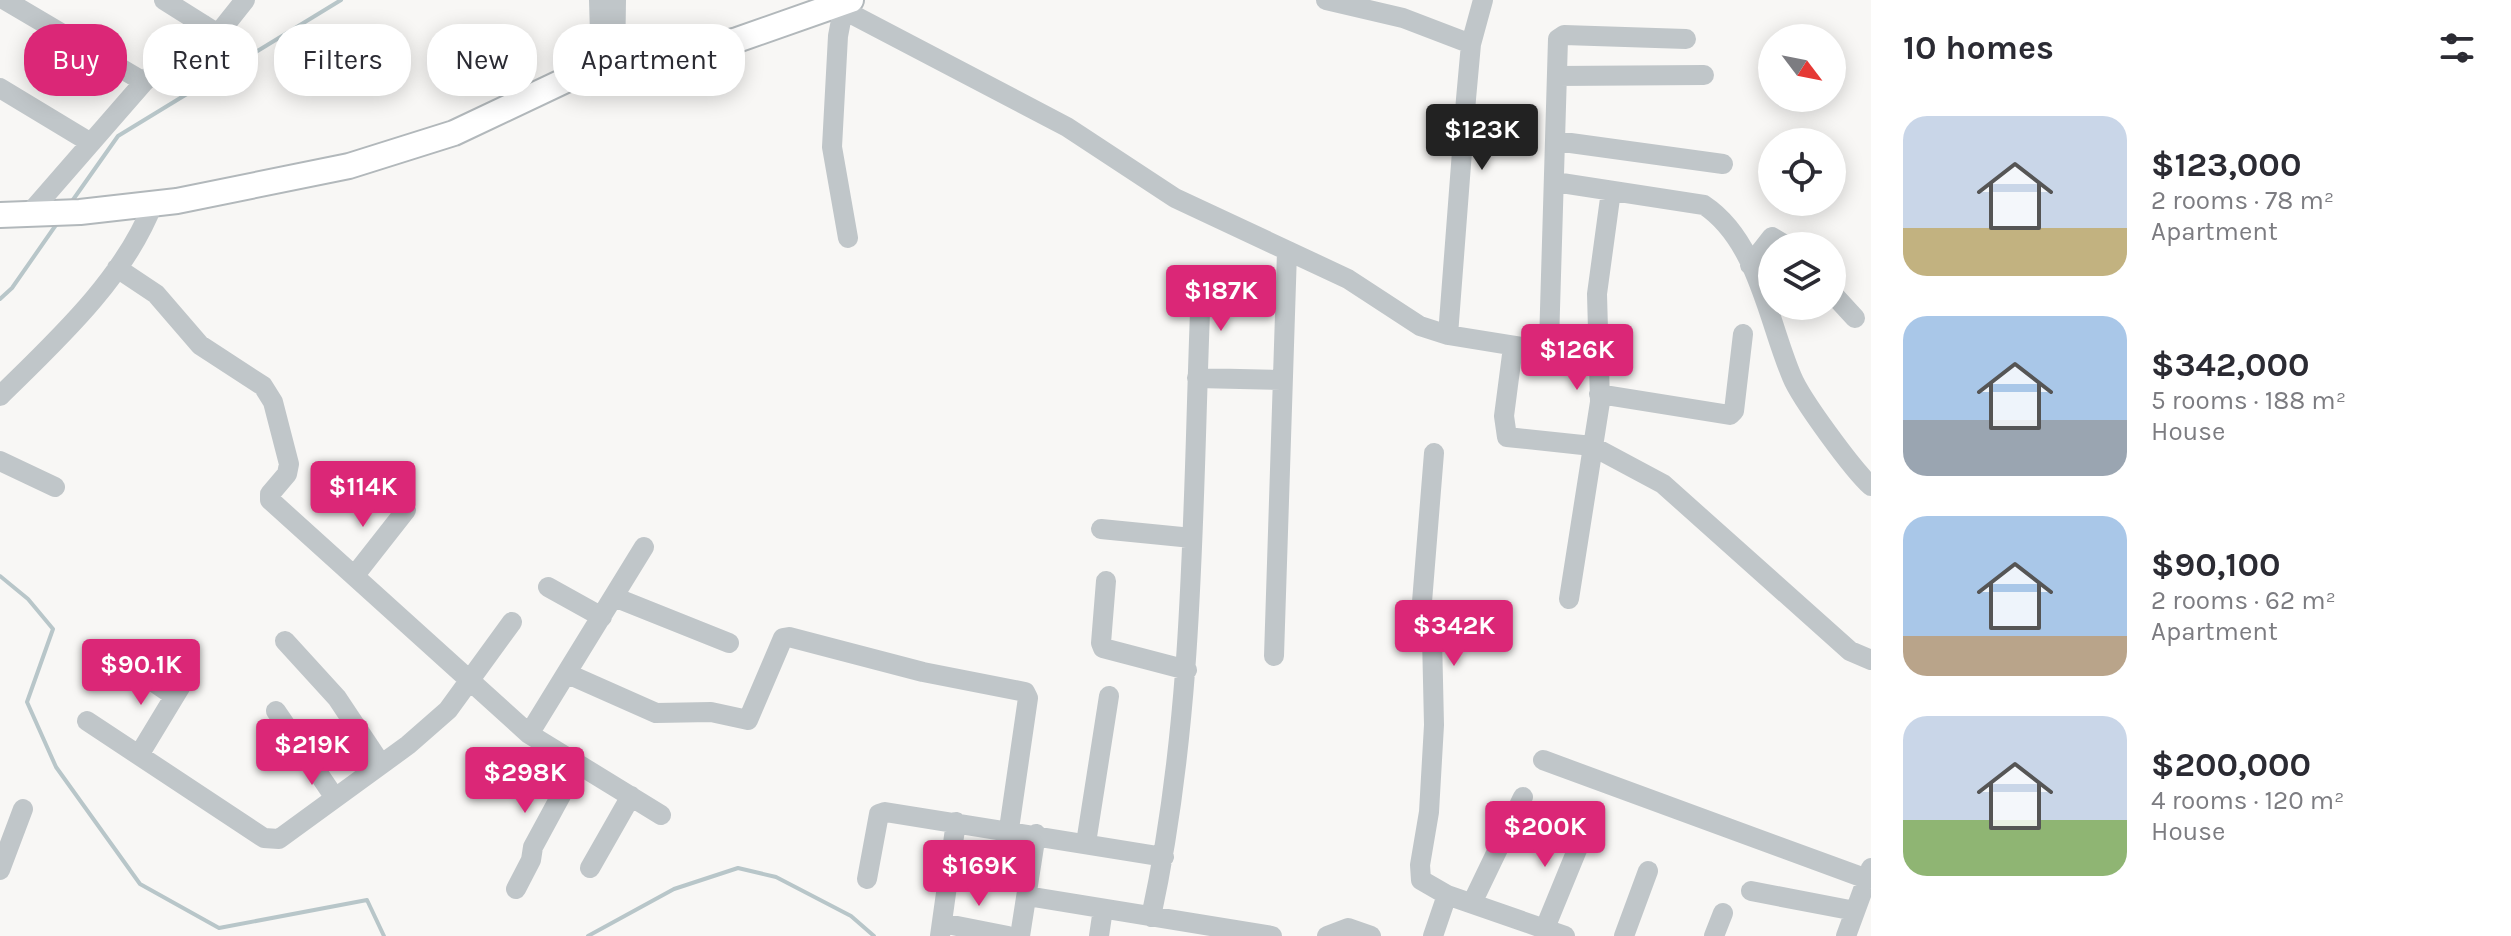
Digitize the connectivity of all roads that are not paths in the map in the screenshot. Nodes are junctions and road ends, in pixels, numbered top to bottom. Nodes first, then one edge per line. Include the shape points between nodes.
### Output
1 (5, 0) edge
2 (164, 0) edge
3 (245, 0) edge
4 (599, 0) edge
5 (616, 0) edge
6 (1326, 0) edge
7 (1483, 0) edge
8 (843, 5) edge
9 (202, 24) edge
10 (228, 24) edge
11 (602, 24) edge
12 (613, 24) edge
13 (745, 37) edge
14 (1686, 39) dead end
15 (1471, 44) junction
16 (1704, 75) dead end
17 (1557, 76) junction
18 (143, 81) edge
19 (143, 83) edge
20 (553, 86) edge
21 (0, 88) edge
22 (1556, 141) junction
23 (91, 143) junction
24 (1723, 164) dead end
25 (1555, 182) junction
26 (1611, 191) junction
27 (153, 204) junction
28 (34, 214) junction
29 (0, 215) edge
30 (848, 238) dead end
31 (1287, 252) junction
32 (1758, 255) edge
33 (1750, 265) junction
34 (117, 268) junction
35 (1201, 287) dead end
36 (1846, 308) edge
37 (1855, 318) dead end
38 (1743, 334) dead end
39 (1448, 335) junction
40 (1513, 347) junction
41 (1197, 378) junction
42 (1281, 380) junction
43 (1599, 394) junction
44 (0, 396) edge
45 (1592, 446) junction
46 (1434, 453) dead end
47 (0, 461) edge
48 (1871, 486) edge
49 (55, 487) dead end
50 (406, 510) dead end
51 (1101, 529) dead end
52 (1192, 538) junction
53 (644, 547) dead end
54 (355, 575) junction
55 (1106, 581) dead end
56 (548, 587) dead end
57 (614, 597) junction
58 (1569, 599) dead end
59 (602, 617) junction
60 (512, 622) dead end
61 (285, 641) dead end
62 (729, 643) dead end
63 (110, 652) dead end
64 (1274, 656) dead end
65 (1871, 660) edge
66 (1187, 670) junction
67 (568, 674) junction
68 (470, 682) junction
69 (1109, 696) dead end
70 (276, 711) dead end
71 (87, 721) dead end
72 (529, 734) junction
73 (139, 755) junction
74 (1543, 760) dead end
75 (381, 764) junction
76 (578, 764) junction
77 (631, 796) junction
78 (1523, 797) dead end
79 (335, 798) junction
80 (23, 809) dead end
81 (661, 815) dead end
82 (956, 822) junction
83 (1586, 828) dead end
84 (1009, 829) junction
85 (1036, 834) junction
86 (1086, 843) junction
87 (1164, 857) junction
88 (590, 868) dead end
89 (0, 870) edge
90 (1648, 871) dead end
91 (1869, 874) edge
92 (867, 879) dead end
93 (516, 889) dead end
94 (1751, 891) dead end
95 (1447, 895) junction
96 (1027, 896) junction
97 (1473, 901) junction
98 (1103, 909) junction
99 (1855, 911) junction
100 (1723, 913) dead end
101 (1151, 917) junction
102 (1545, 928) junction
103 (1180, 929) edge
104 (941, 930) edge
105 (1008, 936) edge
106 (1020, 936) edge
107 (1099, 936) edge
108 (1266, 936) edge
109 (1327, 936) edge
110 (1371, 936) edge
111 (1433, 936) edge
112 (1565, 936) edge
113 (1624, 936) edge
114 (1714, 936) edge
115 (1846, 936) edge

1 - 18 street
2 - 9 street
3 - 10 street
4 - 11 street
5 - 12 street
6 - 15 street via 1403,18
7 - 15 street
8 - 13 main road
8 - 30 street via 832,147
8 - 31 street via 1067,127 1175,198
14 - 17 street via 1564,35 1558,39
15 - 39 street
16 - 17 street
17 - 22 street
19 - 23 street
20 - 27 main road via 454,133 349,166
21 - 23 street
22 - 24 street
22 - 25 street
23 - 28 street
25 - 26 street
25 - 40 street via 1549,343 1541,350
26 - 33 street via 1704,205 1734,234
26 - 43 street via 1597,294
27 - 28 main road
27 - 34 street
28 - 29 main road
31 - 39 street via 1348,279 1420,326
31 - 42 street
32 - 33 street
33 - 48 street via 1793,381
34 - 44 street
34 - 54 street via 156,294 200,345 263,386 273,402 289,464 270,500
35 - 41 street
36 - 37 street
38 - 43 street via 1730,415
39 - 40 street
40 - 45 street via 1504,416 1507,437
41 - 42 street
41 - 52 street
42 - 64 street
43 - 45 street
45 - 58 street
45 - 65 street via 1663,484 1850,651
46 - 95 street via 1422,602 1432,637 1434,725 1420,865 1421,880
47 - 49 street
50 - 54 street
51 - 52 street
52 - 66 street
53 - 57 street
54 - 68 street
55 - 66 street via 1103,648
56 - 59 street
57 - 59 street
57 - 62 street
59 - 67 street
60 - 68 street
61 - 75 street via 337,698
63 - 73 street via 178,690
66 - 87 street
67 - 72 street
67 - 84 street via 656,713 711,712 748,720 783,638 789,637 1025,692
68 - 72 street
68 - 75 street via 448,710
69 - 86 street
70 - 79 street
71 - 73 street
72 - 76 street
73 - 79 street via 264,838 279,839
74 - 91 street
75 - 79 street
76 - 77 street
76 - 93 street
77 - 81 street
77 - 88 street
78 - 97 street
80 - 89 street
82 - 84 street
82 - 92 street via 879,814
82 - 104 street
83 - 102 street
84 - 85 street
85 - 86 street
85 - 96 street
86 - 87 street
87 - 101 street
90 - 113 street
91 - 99 street
94 - 99 street
95 - 97 street
95 - 111 street
96 - 98 street
96 - 106 street
97 - 102 street
98 - 101 street
98 - 107 street
99 - 115 street
100 - 114 street
101 - 103 street
102 - 112 street
103 - 108 street
104 - 105 street
109 - 110 street via 1348,928

